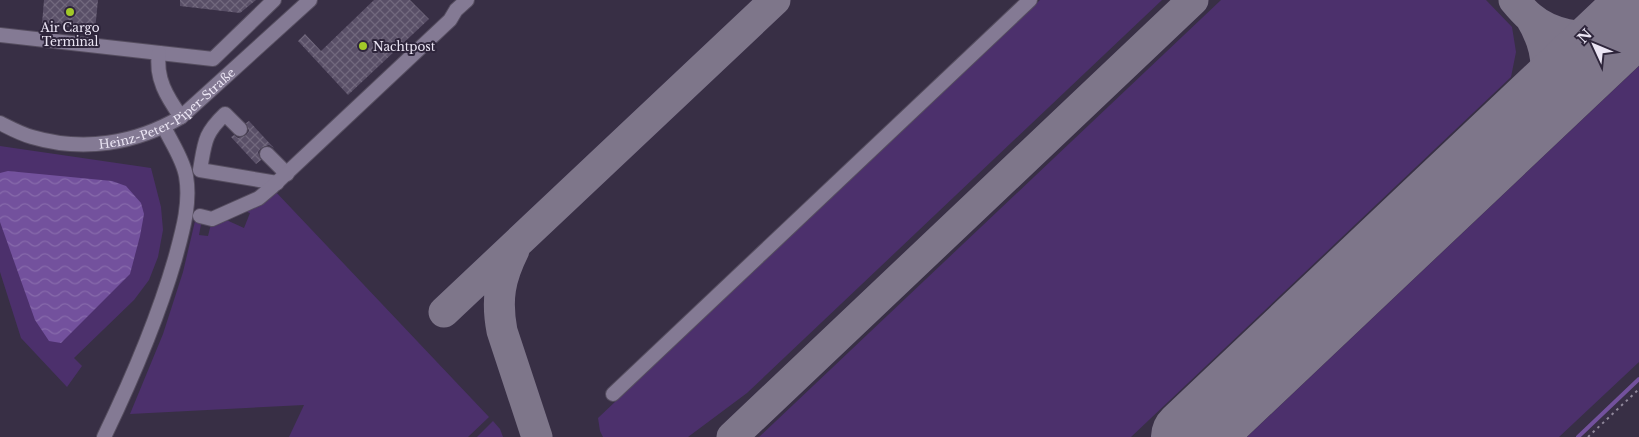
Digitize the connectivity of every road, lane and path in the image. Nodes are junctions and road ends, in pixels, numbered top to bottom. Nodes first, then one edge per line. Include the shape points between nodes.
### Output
1 (274, 0) edge
2 (310, 0) edge
3 (467, 0) edge
4 (1030, 0) edge
5 (0, 35) edge
6 (160, 53) junction
7 (181, 117) junction
8 (0, 123) edge
9 (164, 127) junction
10 (240, 129) dead end
11 (267, 154) dead end
12 (282, 178) junction
13 (200, 216) dead end
14 (1639, 389) edge
15 (613, 394) dead end
16 (104, 437) edge
17 (1588, 437) edge

1 - 6 street via 214,59
2 - 7 street, Heinz-Peter-Piper-Straße
3 - 12 street via 450,20
4 - 15 street
5 - 6 street
6 - 7 street via 157,65 166,95
7 - 9 street, Heinz-Peter-Piper-Straße
8 - 9 street, Heinz-Peter-Piper-Straße via 30,137 60,144 94,145 123,142
9 - 16 street via 186,176 184,228 150,334
10 - 12 street via 225,114 212,126 205,141 200,170
11 - 12 street
12 - 13 street via 259,198 212,219
14 - 17 path

